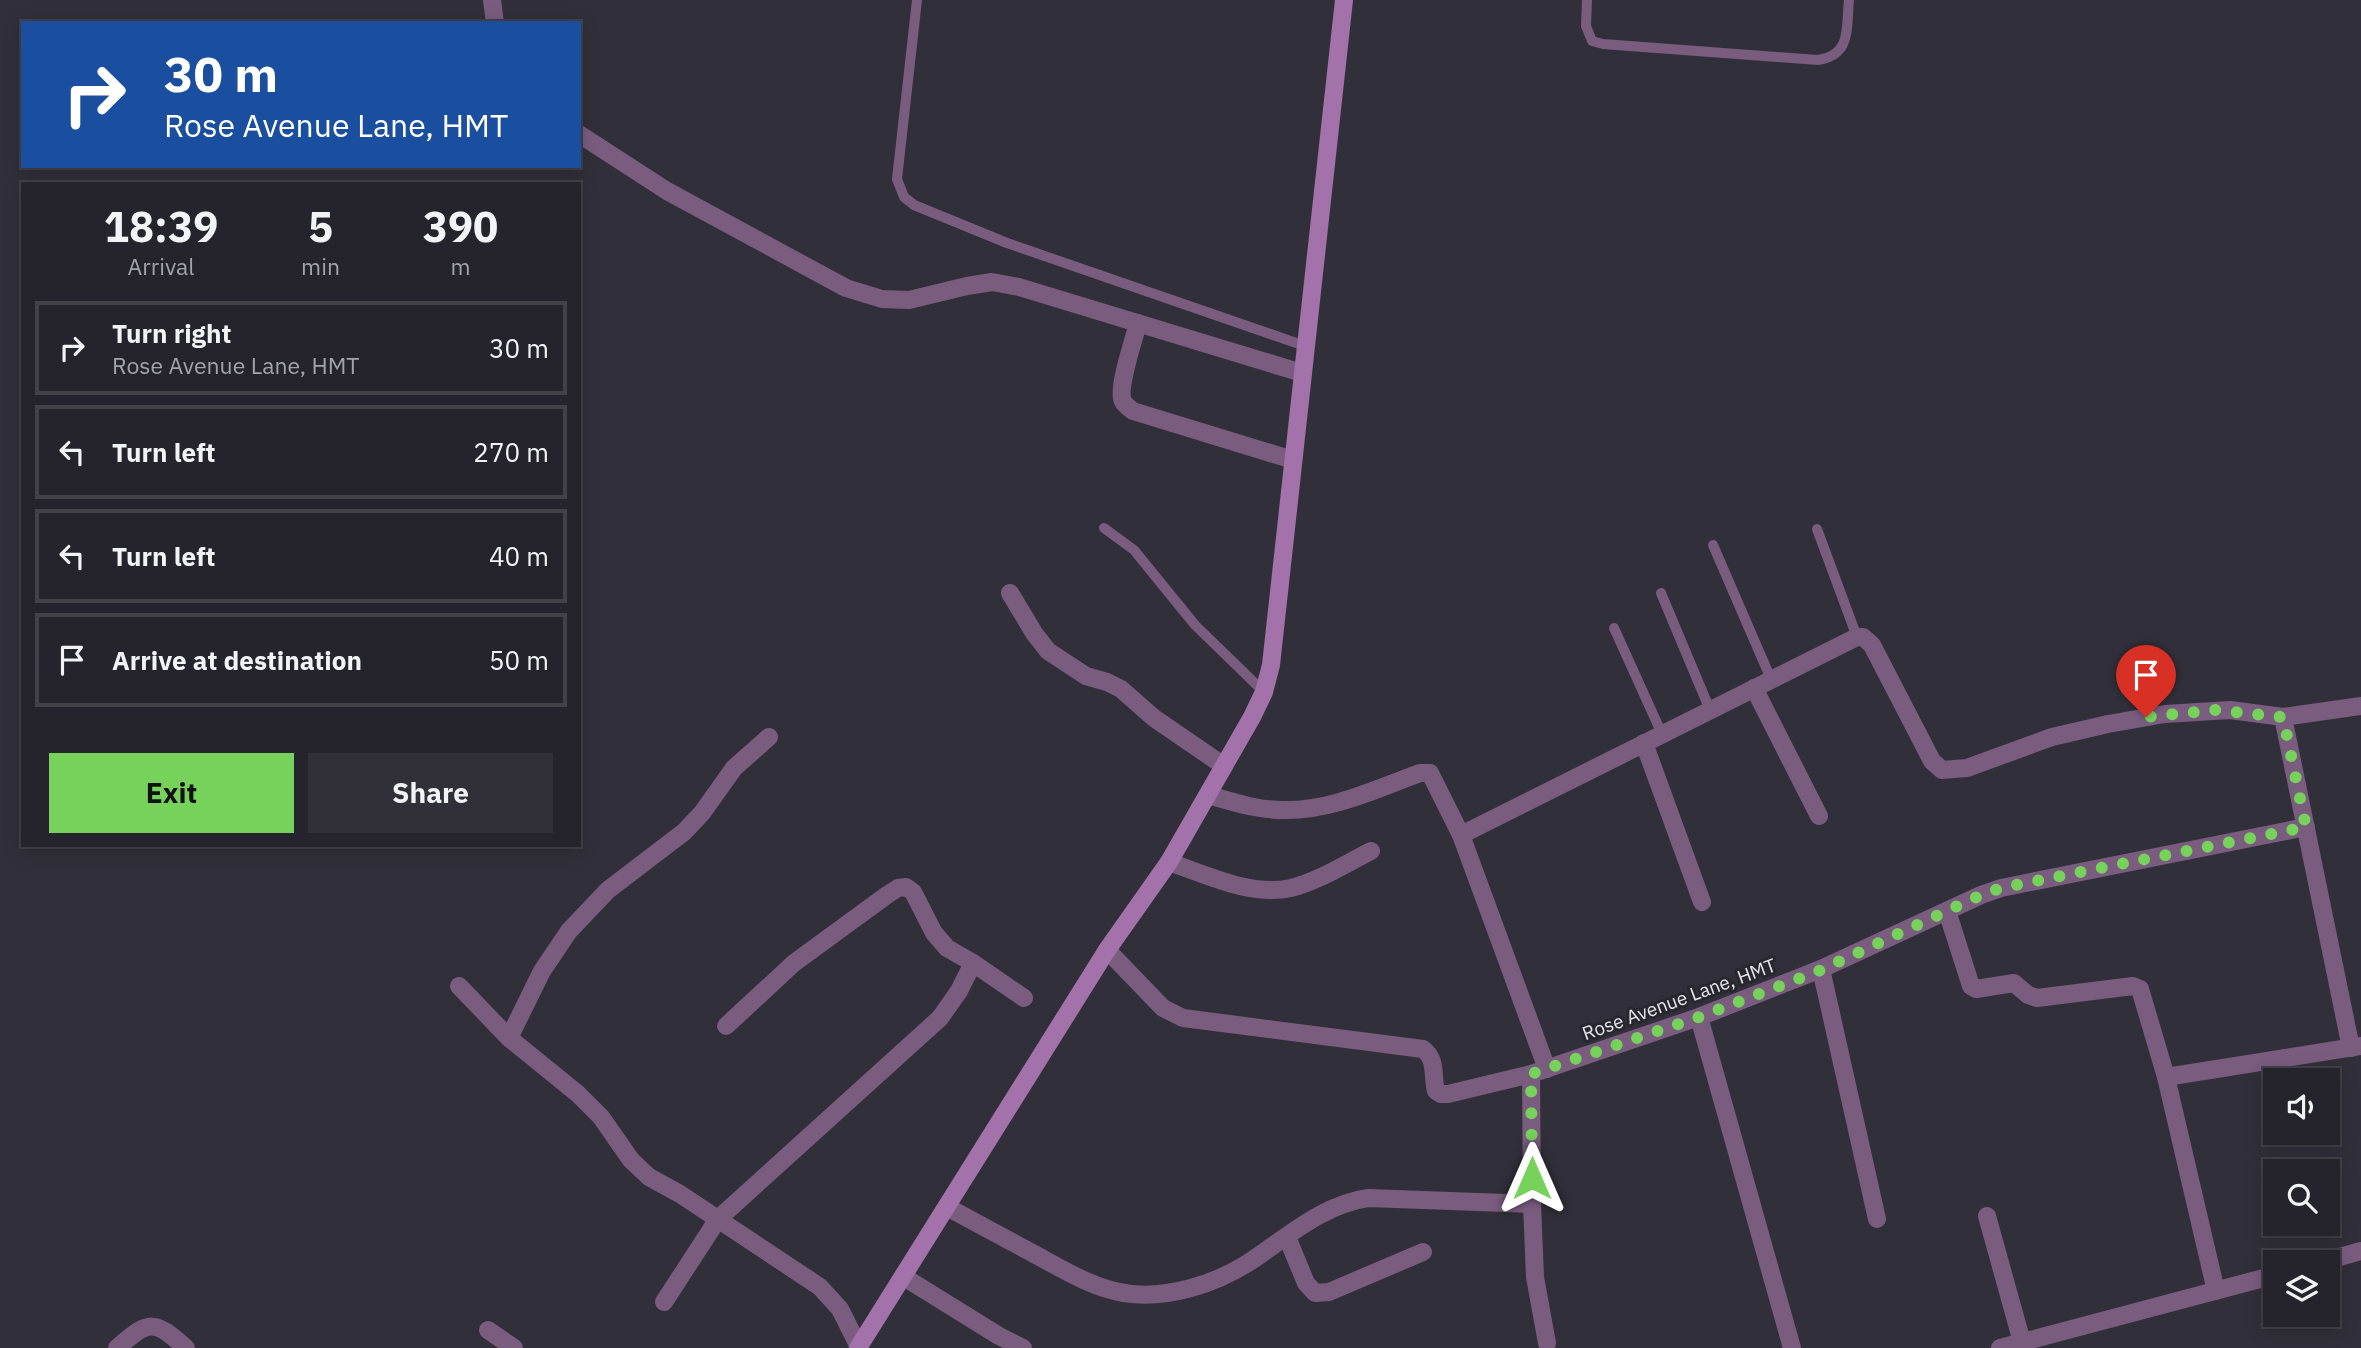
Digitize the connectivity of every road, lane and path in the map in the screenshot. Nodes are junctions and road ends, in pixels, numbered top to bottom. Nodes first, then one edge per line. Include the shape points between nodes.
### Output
1 (492, 0) edge
2 (917, 0) edge
3 (1344, 0) edge
4 (1587, 0) edge
5 (1849, 0) edge
6 (495, 21) edge
7 (581, 135) edge
8 (1138, 323) junction
9 (1305, 346) junction
10 (1302, 373) junction
11 (1293, 460) junction
12 (1104, 528) dead end
13 (1817, 529) dead end
14 (1713, 545) dead end
15 (1010, 593) dead end
16 (1661, 593) dead end
17 (1614, 628) dead end
18 (1857, 637) junction
19 (1771, 679) junction
20 (1754, 688) junction
21 (1264, 692) junction
22 (2361, 706) edge
23 (1710, 710) junction
24 (2283, 717) junction
25 (1662, 734) junction
26 (769, 737) dead end
27 (1644, 743) junction
28 (1224, 766) junction
29 (1208, 795) junction
30 (1819, 816) dead end
31 (2306, 827) junction
32 (1461, 835) junction
33 (1371, 851) dead end
34 (1169, 863) junction
35 (1702, 902) dead end
36 (1947, 911) junction
37 (1107, 950) junction
38 (973, 962) junction
39 (1821, 970) junction
40 (459, 986) dead end
41 (1024, 998) dead end
42 (1699, 1017) junction
43 (726, 1026) dead end
44 (509, 1038) junction
45 (2356, 1047) edge
46 (1539, 1071) junction
47 (2166, 1077) junction
48 (1532, 1204) junction
49 (947, 1207) junction
50 (1987, 1216) dead end
51 (718, 1219) junction
52 (1877, 1219) dead end
53 (1287, 1237) junction
54 (2361, 1251) edge
55 (1423, 1252) dead end
56 (2340, 1257) edge
57 (904, 1277) junction
58 (2263, 1278) edge
59 (2216, 1291) junction
60 (664, 1302) dead end
61 (488, 1330) dead end
62 (2022, 1342) junction
63 (1547, 1343) dead end
64 (859, 1347) edge
65 (117, 1348) edge
66 (186, 1348) edge
67 (514, 1348) edge
68 (1023, 1348) edge
69 (1792, 1348) edge
70 (2000, 1348) edge

1 - 6 street
2 - 9 lane via 897,179 904,197 1007,243
3 - 9 street
4 - 5 lane via 1588,34 1592,41 1603,44 1818,60 1840,52
7 - 8 street via 667,191 846,288 882,299 909,300 992,282
8 - 10 street
8 - 11 street via 1123,384 1125,405
9 - 10 street
10 - 11 street
11 - 21 street via 1271,665
12 - 21 lane via 1134,550 1195,625
13 - 18 lane
14 - 19 lane
15 - 28 street via 1048,651 1086,676 1121,689
16 - 23 lane
17 - 25 lane
18 - 19 street
18 - 24 street via 1872,645 1932,761 1942,770 1967,768 2052,737 2165,714 2230,710
19 - 20 street
20 - 23 street
20 - 30 street
21 - 28 street
22 - 24 street
23 - 25 street
24 - 31 street
25 - 27 street
26 - 44 street via 734,768 684,832 608,890 569,931 542,971
27 - 32 street
27 - 35 street
28 - 29 street
29 - 32 street via 1260,808 1306,809 1426,772 1435,779
29 - 34 street
31 - 36 street, Rose Avenue Lane, HMT via 2022,882
31 - 45 street
32 - 46 street
33 - 34 street via 1292,888 1278,889 1249,888
34 - 37 street
36 - 39 street, Rose Avenue Lane, HMT
36 - 47 street via 1976,989 2014,983 2037,998 2137,987
37 - 46 street, Rose Avenue Lane, HMT via 1163,1009 1182,1018 1423,1049 1432,1060 1436,1091 1441,1094
37 - 49 street
38 - 41 street
38 - 43 street via 947,948 913,892 898,888 794,963
38 - 51 street via 940,1018
39 - 42 street, Rose Avenue Lane, HMT
39 - 52 street
40 - 44 street
42 - 46 street, Rose Avenue Lane, HMT
42 - 69 street
44 - 51 street via 578,1094 649,1177
45 - 47 street
46 - 48 street
47 - 59 street
48 - 53 street via 1367,1198 1339,1206
48 - 63 street via 1535,1277
49 - 53 street via 1082,1280 1124,1293 1169,1293 1208,1282
49 - 57 street
50 - 62 street
51 - 60 street
51 - 64 street via 820,1287 840,1309
53 - 55 street via 1315,1293 1329,1292
54 - 56 street
57 - 64 street
57 - 68 street
58 - 59 street
59 - 62 street
61 - 67 street
62 - 70 street
65 - 66 street via 150,1326 163,1328

